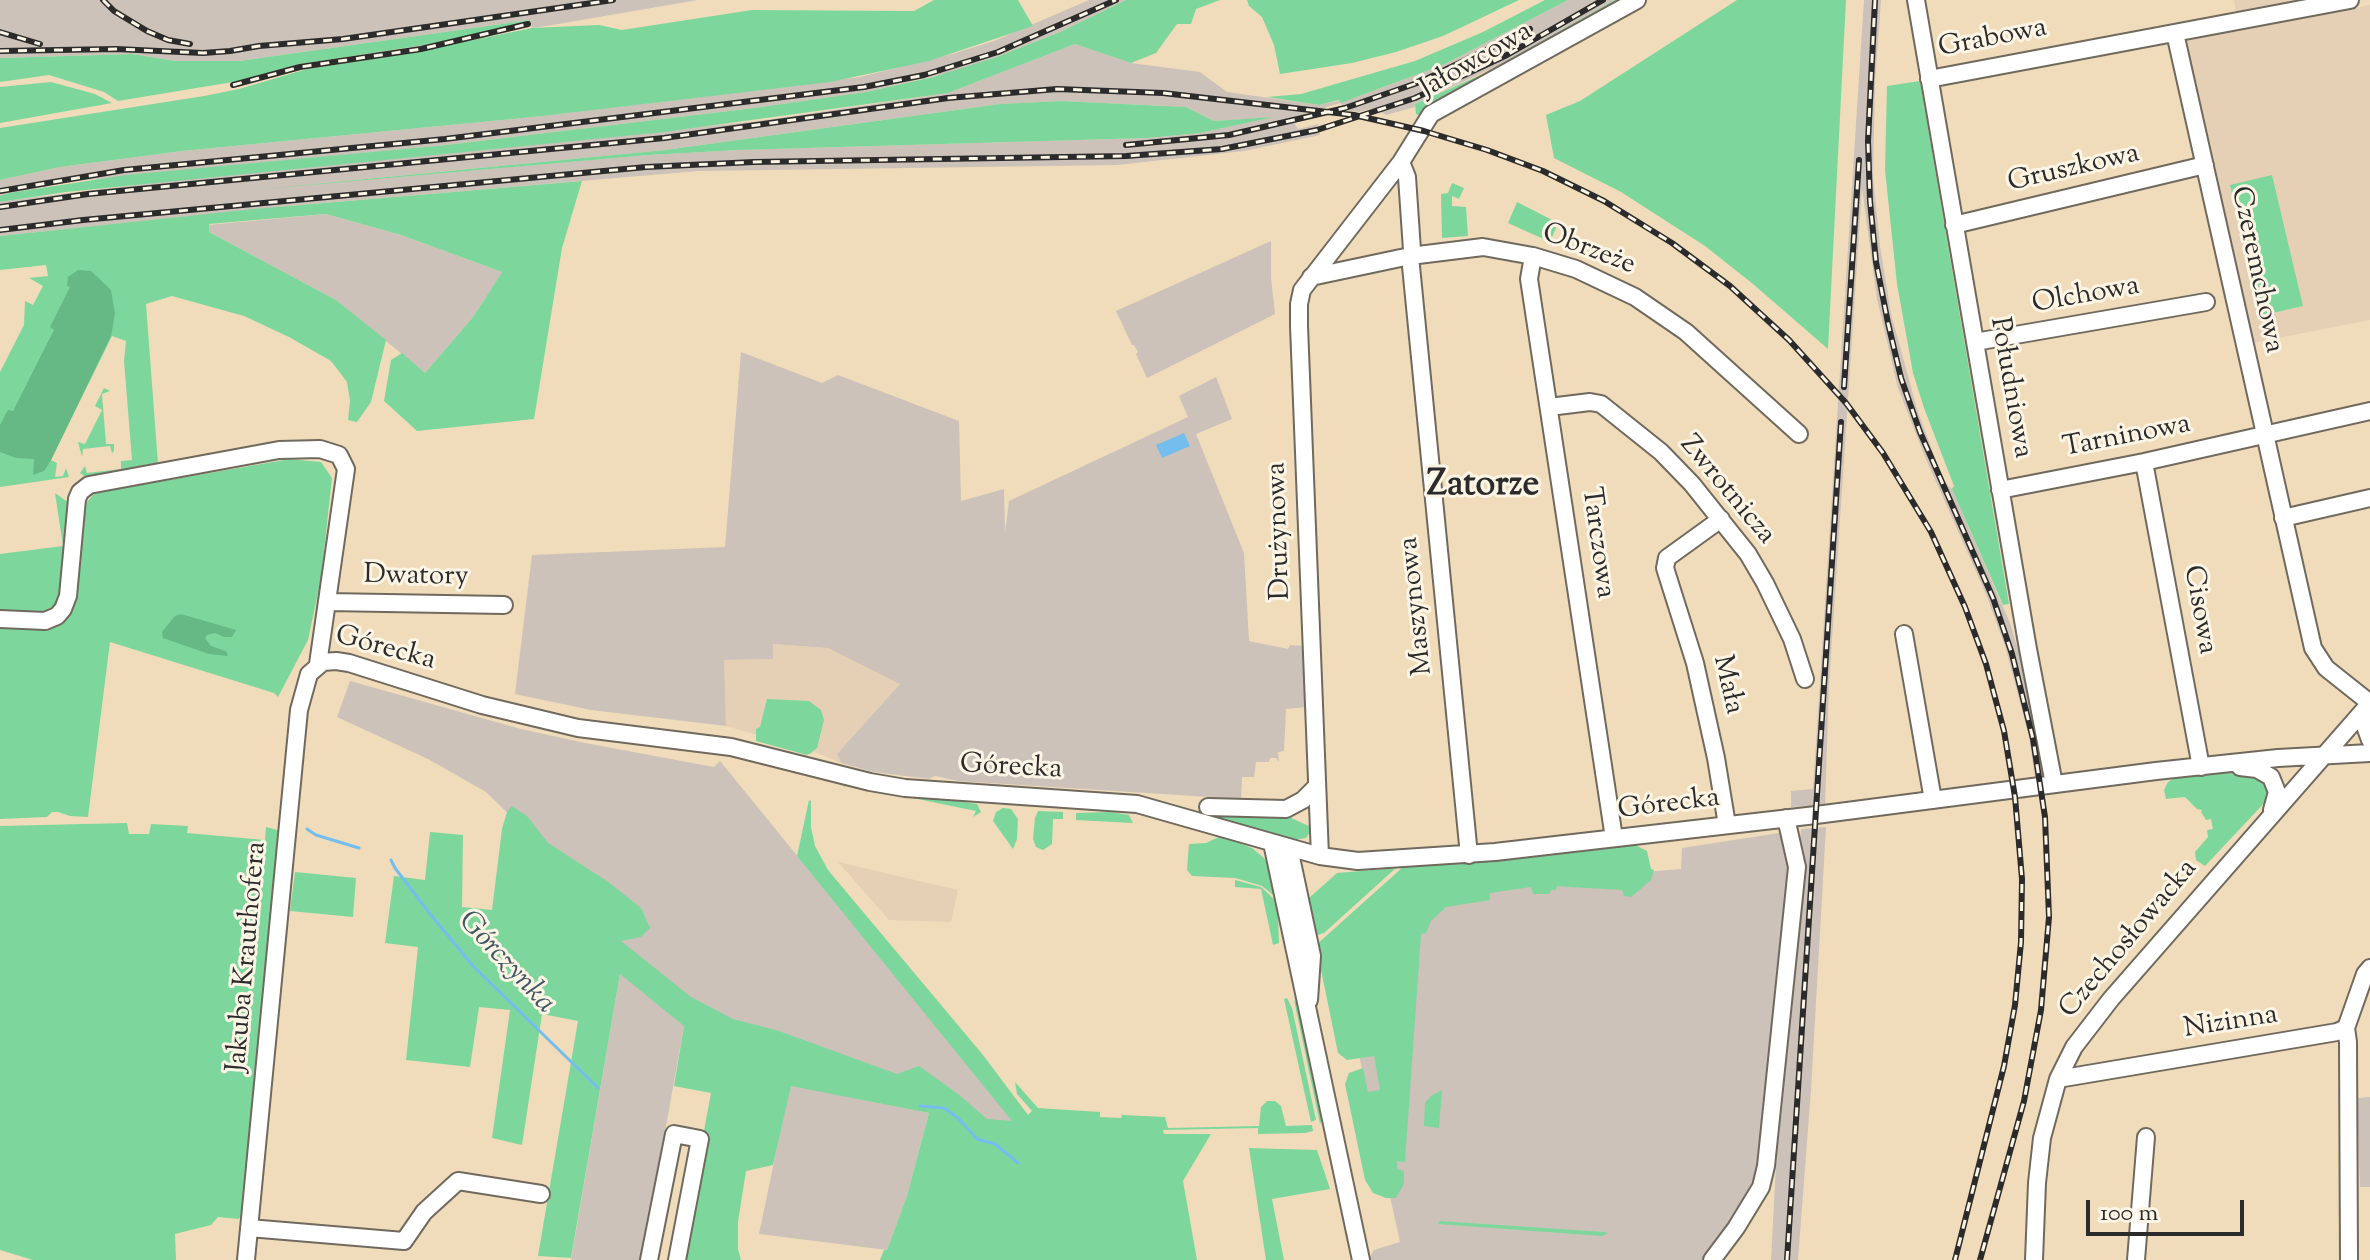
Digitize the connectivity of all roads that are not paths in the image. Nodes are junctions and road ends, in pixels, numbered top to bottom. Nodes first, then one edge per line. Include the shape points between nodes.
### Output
1 (1637, 0) edge
2 (1916, 0) edge
3 (2350, 0) edge
4 (2175, 33) junction
5 (1929, 79) junction
6 (1401, 162) junction
7 (2205, 165) junction
8 (1954, 225) junction
9 (1410, 256) junction
10 (1533, 256) junction
11 (1311, 277) junction
12 (2206, 302) dead end
13 (1975, 342) junction
14 (1549, 407) junction
15 (2370, 411) edge
16 (1799, 434) dead end
17 (2264, 436) junction
18 (2144, 462) junction
19 (2000, 490) junction
20 (2370, 498) edge
21 (2283, 518) junction
22 (1721, 519) junction
23 (327, 602) junction
24 (504, 605) dead end
25 (0, 619) edge
26 (1904, 634) dead end
27 (318, 664) junction
28 (1805, 679) dead end
29 (2370, 703) edge
30 (2370, 740) edge
31 (2370, 753) edge
32 (2325, 755) junction
33 (2223, 764) junction
34 (2201, 767) junction
35 (2054, 784) junction
36 (1317, 786) junction
37 (1933, 800) junction
38 (1208, 807) dead end
39 (1786, 818) junction
40 (1727, 825) junction
41 (2264, 826) junction
42 (1614, 838) junction
43 (1272, 843) junction
44 (1289, 848) junction
45 (1469, 855) junction
46 (1320, 856) junction
47 (2370, 968) edge
48 (1307, 1009) junction
49 (2346, 1028) junction
50 (2058, 1079) junction
51 (2146, 1137) dead end
52 (541, 1194) dead end
53 (249, 1228) junction
54 (246, 1260) edge
55 (649, 1260) edge
56 (677, 1260) edge
57 (1361, 1260) edge
58 (1712, 1260) edge
59 (2034, 1260) edge
60 (2136, 1260) edge
61 (2349, 1260) edge

1 - 6 street, Jałowcowa via 1437,109
2 - 5 street, Południowa
3 - 4 street, Grabowa
4 - 5 street, Grabowa
4 - 7 street, Czeremchowa
5 - 8 street, Południowa
6 - 9 street via 1407,177
6 - 11 street, Jałowcowa
7 - 8 street, Gruszkowa
7 - 17 street, Czeremchowa
8 - 13 street, Południowa
9 - 10 street, Obrzeże via 1483,247
9 - 11 street, Obrzeże
9 - 45 street, Maszynowa
10 - 14 street, Tarczowa via 1529,279
10 - 16 street, Obrzeże via 1635,297 1686,332
11 - 36 street, Drużynowa via 1299,304
12 - 13 street, Olchowa
13 - 19 street, Południowa
14 - 22 street, Zwrotnicza via 1601,404 1661,452
14 - 42 street, Tarczowa
15 - 17 street, Tarninowa
17 - 18 street, Tarninowa
17 - 21 street, Czeremchowa
18 - 19 street, Tarninowa
18 - 34 street, Cisowa
19 - 35 street, Południowa
20 - 21 street
21 - 29 street, Czeremchowa via 2315,652 2326,668
22 - 28 street, Zwrotnicza via 1765,583
22 - 40 street, Mała via 1666,560 1665,571 1695,663
23 - 24 street, Dwatory
23 - 25 street, Górecka via 346,469 333,452 298,448 85,487 77,499 63,609 45,621
23 - 27 street, Górecka
26 - 37 street
27 - 43 street, Górecka via 349,663 468,701 578,728 731,747 885,785 1137,804
27 - 53 street, Jakuba Krauthofera via 309,674 299,710
29 - 30 street via 2365,726
29 - 32 street, Czechosłowacka
31 - 32 street, Górecka
32 - 33 street, Górecka
32 - 41 street, Czechosłowacka
33 - 34 street, Górecka
33 - 41 street via 2257,769 2271,777 2277,799
34 - 35 street, Górecka
35 - 37 street, Górecka
36 - 38 street via 1286,809
36 - 46 street, Drużynowa
37 - 39 street, Górecka
39 - 40 street, Górecka
39 - 58 street via 1797,867 1766,1166 1761,1187
40 - 42 street, Górecka
41 - 50 street, Czechosłowacka via 2094,1019
42 - 45 street, Górecka
43 - 44 street, Górecka
43 - 48 street
44 - 46 street, Górecka
44 - 48 street via 1312,956
45 - 46 street, Górecka via 1358,861
47 - 49 street
48 - 57 street
49 - 50 street, Nizinna
49 - 61 street
50 - 59 street, Czechosłowacka via 2040,1153
51 - 60 street
52 - 53 street via 458,1181 424,1212 404,1241
53 - 54 street, Jakuba Krauthofera
55 - 56 street via 674,1134 700,1139

